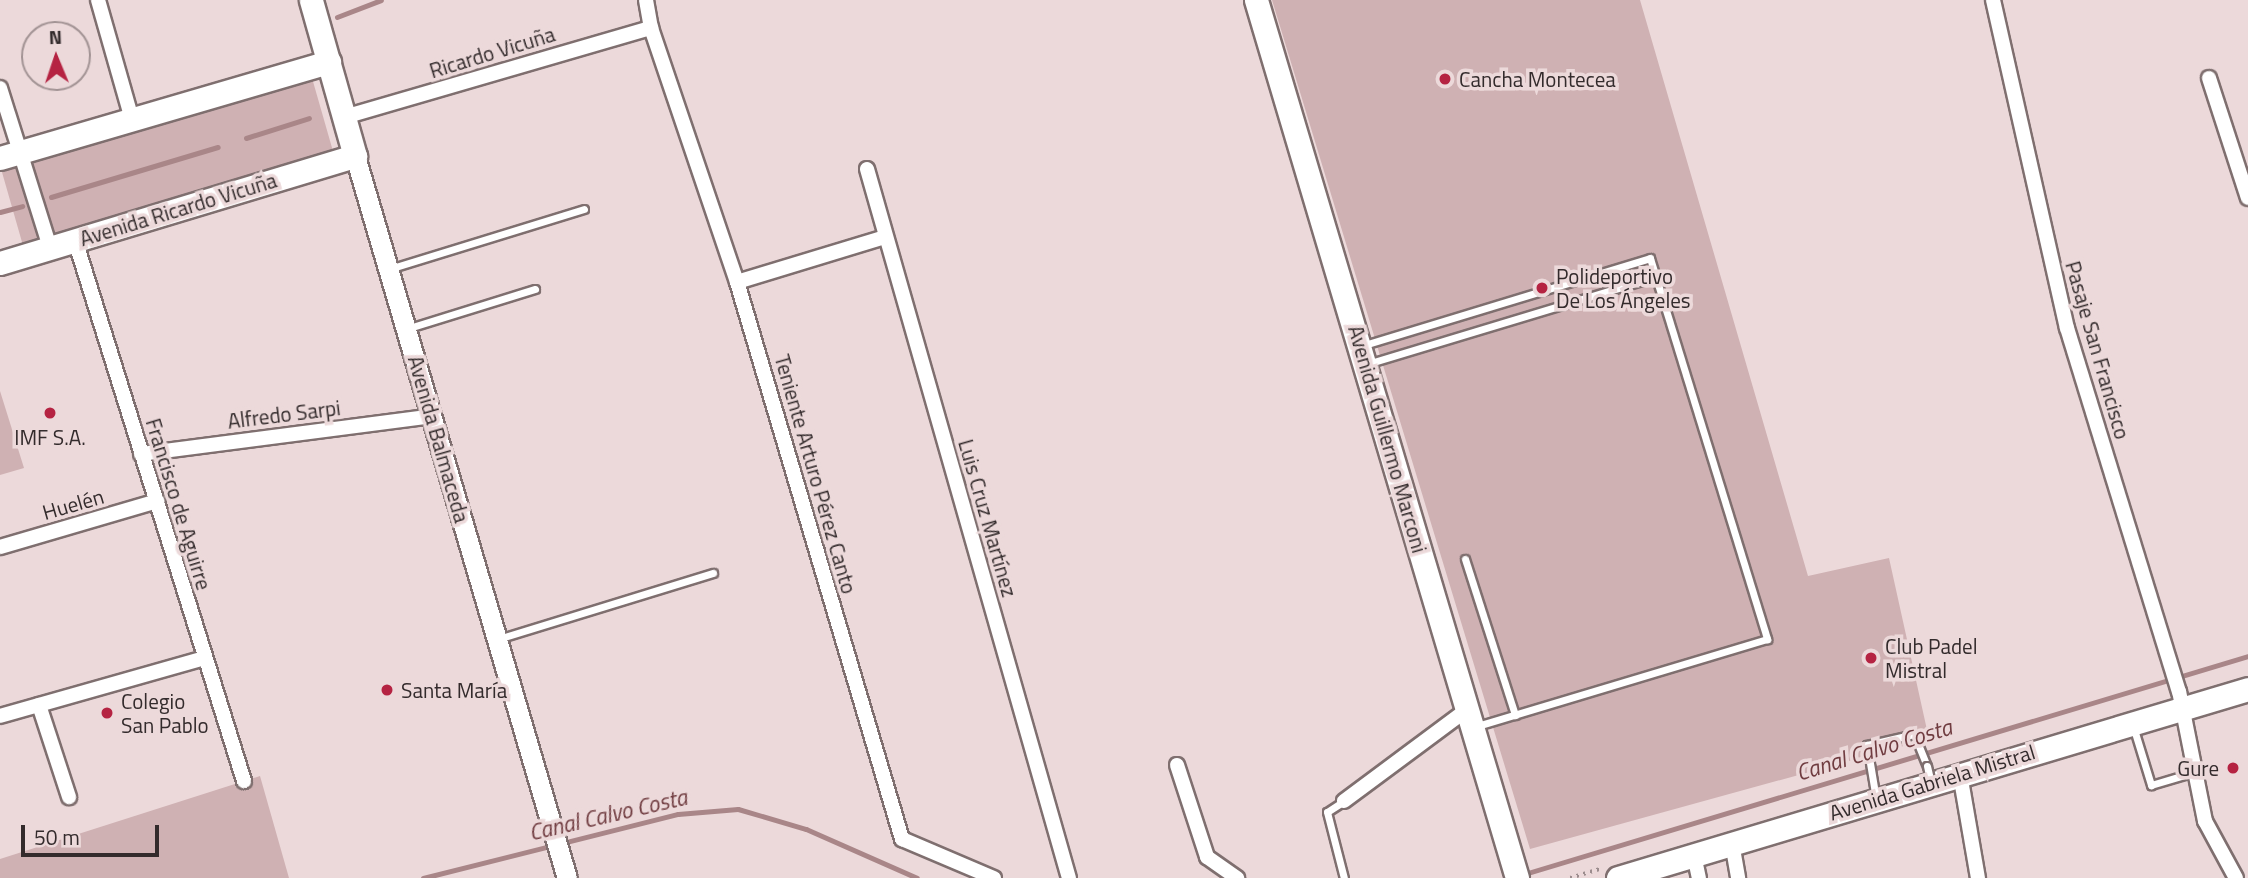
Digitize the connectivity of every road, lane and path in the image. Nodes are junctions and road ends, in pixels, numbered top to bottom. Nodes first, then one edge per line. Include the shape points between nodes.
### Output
1 (98, 0) edge
2 (311, 0) edge
3 (646, 0) edge
4 (1256, 0) edge
5 (1993, 0) edge
6 (651, 28) junction
7 (329, 62) junction
8 (2209, 78) dead end
9 (0, 88) edge
10 (344, 117) junction
11 (132, 119) junction
12 (10, 155) edge
13 (355, 156) junction
14 (867, 169) dead end
15 (2248, 198) edge
16 (584, 209) dead end
17 (885, 237) junction
18 (75, 240) junction
19 (50, 248) junction
20 (0, 263) edge
21 (389, 269) junction
22 (1656, 277) junction
23 (737, 282) junction
24 (535, 289) dead end
25 (406, 328) junction
26 (1363, 355) junction
27 (432, 416) junction
28 (141, 454) junction
29 (157, 501) junction
30 (0, 547) edge
31 (1465, 559) dead end
32 (713, 573) dead end
33 (498, 639) junction
34 (205, 658) junction
35 (2248, 689) edge
36 (2181, 699) junction
37 (39, 705) junction
38 (1515, 715) junction
39 (0, 716) edge
40 (1471, 718) junction
41 (2132, 722) junction
42 (1177, 765) dead end
43 (2195, 772) junction
44 (1929, 774) junction
45 (1961, 774) junction
46 (244, 781) dead end
47 (1874, 791) junction
48 (69, 797) dead end
49 (1344, 801) joint
50 (1732, 843) junction
51 (1694, 855) junction
52 (1516, 872) edge
53 (567, 878) edge
54 (994, 878) edge
55 (1069, 878) edge
56 (1237, 878) edge
57 (1344, 878) edge
58 (1618, 878) edge
59 (1699, 878) edge
60 (1738, 878) edge
61 (1978, 878) edge
62 (2236, 878) edge

1 - 11 street
2 - 7 main road, Avenida Balmaceda
3 - 6 street, Teniente Arturo Pérez Canto
4 - 26 main road, Avenida Guillermo Marconi
5 - 36 street, Pasaje San Francisco via 2067,328
6 - 10 street, Ricardo Vicuña
6 - 23 street, Teniente Arturo Pérez Canto
7 - 10 main road, Avenida Balmaceda
7 - 11 main road
8 - 15 street
9 - 12 street
10 - 13 main road, Avenida Balmaceda
11 - 12 main road
12 - 19 street
13 - 18 main road, Avenida Ricardo Vicuña
13 - 21 main road, Avenida Balmaceda
14 - 17 street, Luis Cruz Martínez
16 - 21 lane
17 - 23 street
17 - 55 street, Luis Cruz Martínez
18 - 19 main road, Avenida Ricardo Vicuña
18 - 28 street, Francisco de Aguirre
19 - 20 main road, Avenida Ricardo Vicuña
21 - 25 main road, Avenida Balmaceda
22 - 26 lane
22 - 26 lane via 1650,258
22 - 38 lane via 1767,639
23 - 54 street, Teniente Arturo Pérez Canto via 902,839
24 - 25 lane
25 - 27 main road, Avenida Balmaceda
26 - 40 main road, Avenida Guillermo Marconi
27 - 28 street, Alfredo Sarpi
27 - 33 main road, Avenida Balmaceda
28 - 29 street, Francisco de Aguirre
29 - 30 street, Huelén
29 - 34 street, Francisco de Aguirre
31 - 38 lane
32 - 33 lane
33 - 53 main road, Avenida Balmaceda
34 - 37 street
34 - 46 street, Francisco de Aguirre
35 - 36 main road, Avenida Gabriela Mistral
36 - 41 main road, Avenida Gabriela Mistral
36 - 43 street, Pasaje San Francisco
37 - 39 street
37 - 48 street
38 - 40 lane
40 - 49 street
40 - 52 main road, Avenida Guillermo Marconi
41 - 43 lane via 2151,785
41 - 45 main road, Avenida Gabriela Mistral
42 - 56 street via 1207,857
43 - 62 street, Pasaje San Francisco via 2205,821
44 - 45 main road, Avenida Gabriela Mistral
44 - 47 main road, Avenida Gabriela Mistral
44 - 47 lane via 1914,734 1867,745
45 - 61 street
47 - 50 main road, Avenida Gabriela Mistral
49 - 57 lane via 1327,812
50 - 51 main road, Avenida Gabriela Mistral
50 - 60 street
51 - 58 main road, Avenida Gabriela Mistral
51 - 59 street

